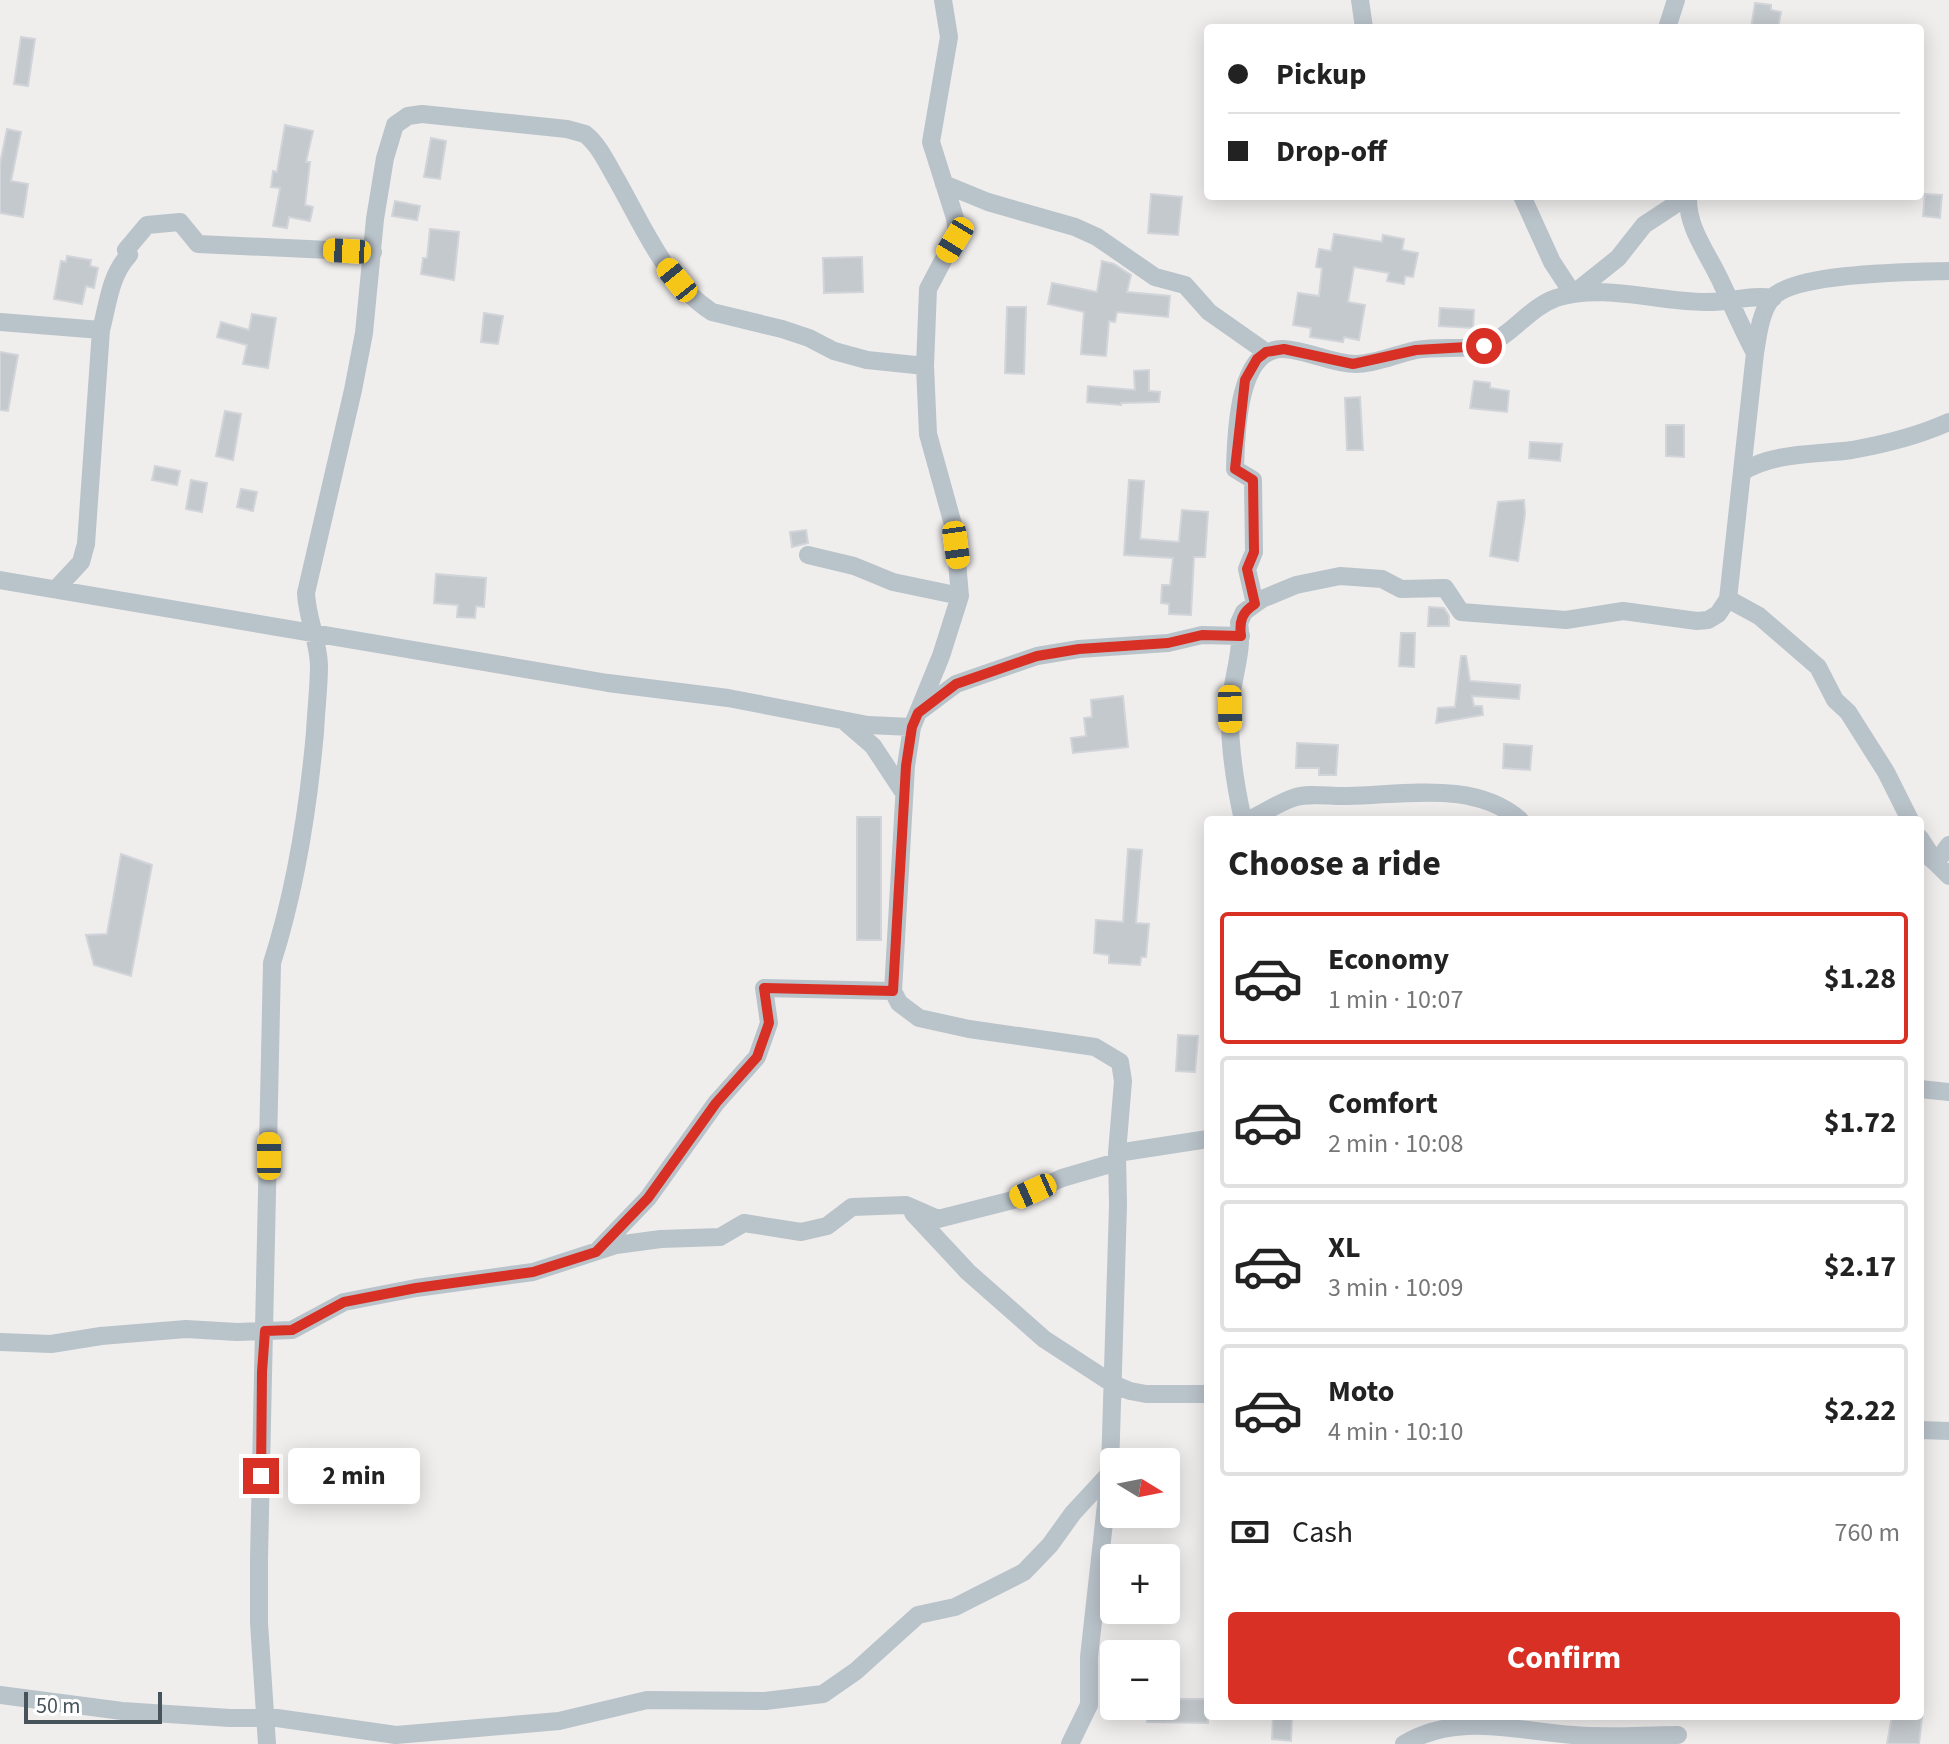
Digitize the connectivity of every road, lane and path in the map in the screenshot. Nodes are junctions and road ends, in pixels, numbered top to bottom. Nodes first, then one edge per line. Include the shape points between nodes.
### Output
1 (943, 0) edge
2 (1360, 0) edge
3 (1676, 0) edge
4 (1363, 24) edge
5 (1668, 24) edge
6 (944, 184) junction
7 (1524, 200) edge
8 (1682, 200) edge
9 (1688, 200) edge
10 (373, 252) junction
11 (1949, 271) edge
12 (1573, 294) junction
13 (1773, 298) junction
14 (1729, 299) junction
15 (0, 322) edge
16 (101, 330) junction
17 (1266, 352) junction
18 (1755, 353) junction
19 (925, 366) junction
20 (1949, 422) edge
21 (1742, 472) junction
22 (808, 555) dead end
23 (81, 562) junction
24 (0, 580) edge
25 (56, 589) junction
26 (96, 596) junction
27 (960, 596) junction
28 (1728, 599) junction
29 (1255, 604) junction
30 (316, 635) junction
31 (1241, 636) junction
32 (842, 719) junction
33 (915, 720) junction
34 (904, 794) junction
35 (1245, 816) edge
36 (1255, 816) edge
37 (1515, 816) edge
38 (1908, 816) edge
39 (1924, 844) edge
40 (1949, 845) edge
41 (1924, 854) edge
42 (1942, 869) edge
43 (893, 991) junction
44 (1924, 1089) edge
45 (1949, 1092) edge
46 (1204, 1140) edge
47 (1117, 1158) junction
48 (906, 1205) junction
49 (596, 1252) junction
50 (265, 1331) junction
51 (0, 1342) edge
52 (1113, 1384) junction
53 (1204, 1394) edge
54 (1924, 1430) edge
55 (1949, 1431) edge
56 (1111, 1448) edge
57 (1100, 1484) edge
58 (1104, 1528) edge
59 (0, 1695) edge
60 (266, 1718) junction
61 (1678, 1732) edge
62 (267, 1744) edge
63 (1070, 1744) edge
64 (1404, 1744) edge

1 - 6 street via 949,37 931,142
2 - 4 street
3 - 5 street
6 - 17 street via 1097,237 1155,277 1185,285 1209,312
6 - 19 street via 957,234 928,289
7 - 12 street
8 - 12 street via 1644,225 1618,258
9 - 14 street via 1691,225
10 - 16 street via 198,244 180,222 147,225 126,250 129,255 118,270
10 - 19 street via 385,158 395,125 403,118 422,114 578,131 600,151 662,262 701,305 867,360
10 - 30 street via 353,390 306,593
11 - 13 street via 1805,282
12 - 14 street
12 - 17 street via 1539,306 1484,346 1416,350 1353,364 1284,349
13 - 14 street
13 - 18 street
14 - 18 street
15 - 16 street
16 - 23 street via 89,523
17 - 29 street via 1245,380 1235,454 1235,469 1253,480 1254,552 1247,569
18 - 21 street
19 - 27 street via 928,434 954,528
20 - 21 street via 1901,440 1761,461
21 - 28 street
22 - 27 street
23 - 25 street
23 - 26 street
24 - 25 street
25 - 26 street
26 - 30 street
27 - 33 street
28 - 29 street via 1708,620 1623,611 1540,620 1461,612 1445,588 1401,589 1382,579 1340,576 1296,585
28 - 38 street via 1759,616 1818,667
29 - 31 street via 1239,623
30 - 32 street
30 - 50 street via 319,666 311,781 286,919 272,963
31 - 33 street via 1202,635 1037,656 956,684
31 - 35 street via 1230,709 1233,764
32 - 33 street via 868,725
32 - 34 street via 873,746
33 - 34 street
34 - 43 street
36 - 37 street via 1304,796 1412,792 1459,796 1505,807
39 - 42 street
40 - 42 street
41 - 42 street
43 - 47 street via 899,1003 919,1018 1095,1047 1120,1062
43 - 49 street via 764,988 769,1023 757,1057 716,1103 648,1198
44 - 45 street
46 - 47 street
47 - 48 street via 1013,1200 938,1219
47 - 52 street
48 - 49 street via 852,1207 827,1226 801,1232 744,1223 720,1237 661,1239
48 - 52 street via 968,1272 1044,1339
49 - 50 street via 533,1272 344,1302 292,1330
50 - 51 street via 186,1329 51,1344
50 - 60 street via 259,1623
52 - 53 street via 1146,1394
52 - 56 street
54 - 55 street
57 - 60 street via 1024,1572 955,1607 918,1615 823,1694 765,1701 647,1700 559,1721 396,1735
58 - 63 street via 1089,1705
59 - 60 street via 122,1711
60 - 62 street
61 - 64 street via 1573,1735 1459,1727 1424,1732

